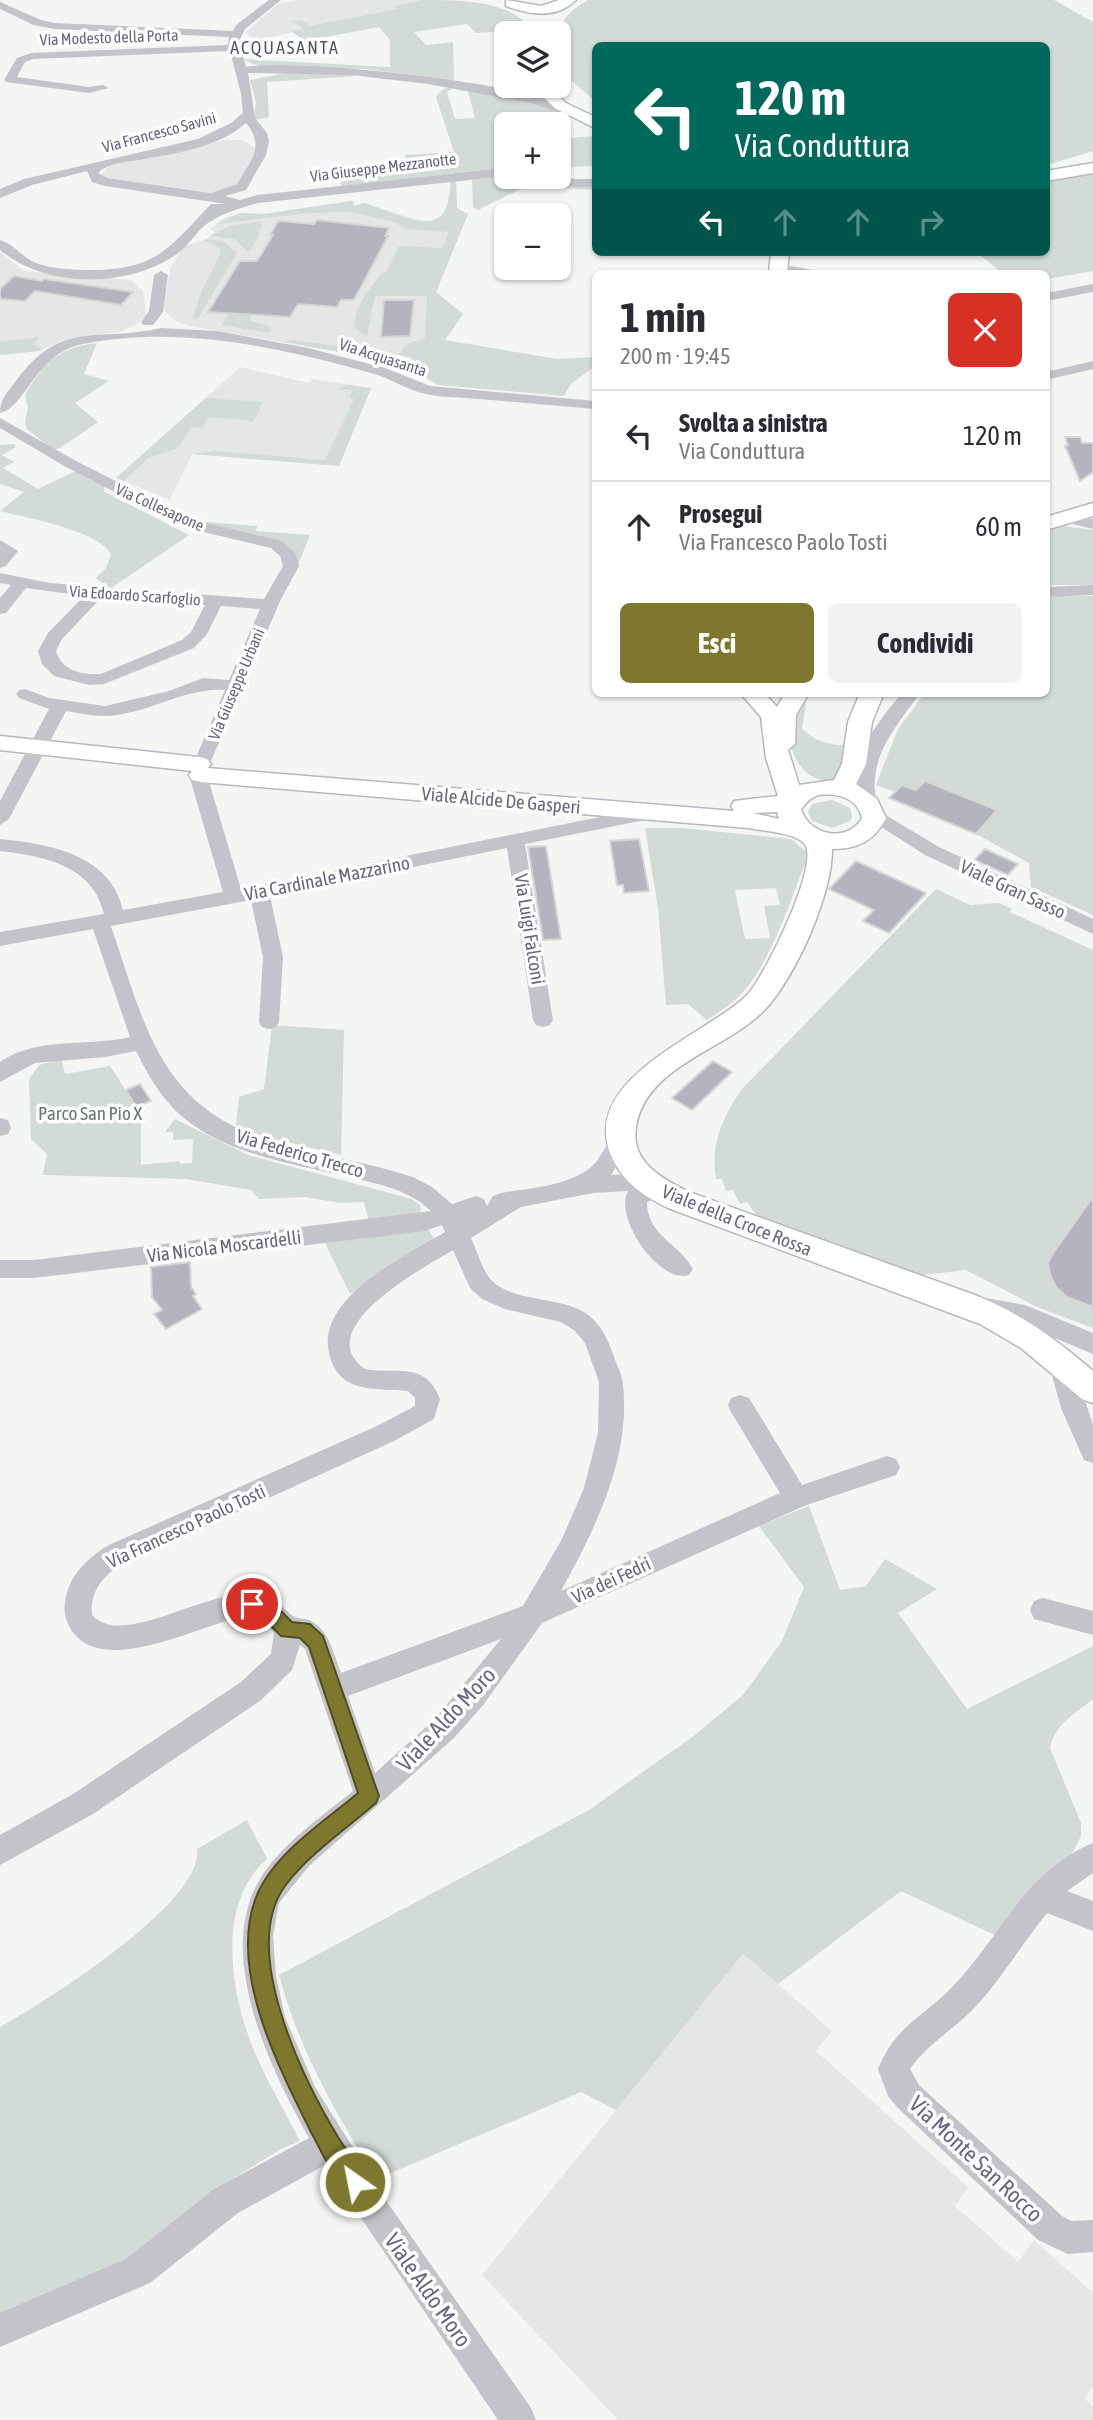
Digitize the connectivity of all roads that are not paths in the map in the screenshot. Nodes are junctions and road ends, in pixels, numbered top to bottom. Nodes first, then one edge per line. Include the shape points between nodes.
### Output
1 (276, 0) edge
2 (511, 1) edge
3 (561, 1) edge
4 (0, 5) edge
5 (536, 17) edge
6 (235, 34) junction
7 (234, 53) junction
8 (270, 70) junction
9 (242, 78) junction
10 (494, 86) edge
11 (103, 88) dead end
12 (537, 98) edge
13 (559, 98) edge
14 (248, 114) junction
15 (584, 116) edge
16 (201, 141) junction
17 (262, 150) junction
18 (109, 162) junction
19 (1093, 168) edge
20 (579, 169) dead end
21 (571, 172) edge
22 (494, 173) edge
23 (1050, 175) edge
24 (105, 182) junction
25 (571, 182) edge
26 (592, 183) edge
27 (0, 195) edge
28 (242, 195) junction
29 (209, 197) junction
30 (207, 219) junction
31 (0, 244) edge
32 (175, 250) junction
33 (141, 273) junction
34 (162, 273) junction
35 (1093, 288) edge
36 (1050, 296) edge
37 (156, 321) junction
38 (1093, 365) edge
39 (1050, 376) edge
40 (1093, 380) edge
41 (21, 387) junction
42 (592, 405) edge
43 (0, 409) edge
44 (20, 413) junction
45 (0, 421) edge
46 (25, 436) junction
47 (1093, 509) edge
48 (1053, 518) edge
49 (1093, 524) edge
50 (0, 545) edge
51 (288, 571) junction
52 (1, 575) edge
53 (22, 583) junction
54 (1093, 590) edge
55 (97, 592) junction
56 (1050, 592) edge
57 (222, 601) junction
58 (271, 605) junction
59 (0, 609) edge
60 (236, 686) junction
61 (24, 694) dead end
62 (753, 697) edge
63 (794, 697) edge
64 (870, 697) edge
65 (908, 697) edge
66 (60, 705) junction
67 (0, 743) edge
68 (33, 754) junction
69 (0, 757) edge
70 (200, 770) junction
71 (836, 788) junction
72 (792, 802) junction
73 (871, 808) junction
74 (652, 812) junction
75 (0, 819) edge
76 (806, 834) junction
77 (856, 837) junction
78 (515, 839) junction
79 (0, 845) edge
80 (932, 851) junction
81 (814, 886) junction
82 (259, 892) junction
83 (234, 897) junction
84 (107, 920) junction
85 (1093, 927) edge
86 (0, 939) edge
87 (543, 1020) dead end
88 (269, 1022) dead end
89 (143, 1042) junction
90 (0, 1074) edge
91 (621, 1142) junction
92 (580, 1185) junction
93 (653, 1186) junction
94 (430, 1197) junction
95 (516, 1199) junction
96 (476, 1205) junction
97 (453, 1226) junction
98 (0, 1269) edge
99 (681, 1269) dead end
100 (1069, 1348) edge
101 (1093, 1390) edge
102 (740, 1405) dead end
103 (1093, 1436) edge
104 (1093, 1452) edge
105 (887, 1467) dead end
106 (796, 1498) junction
107 (1043, 1610) dead end
108 (532, 1615) junction
109 (1093, 1623) edge
110 (288, 1630) junction
111 (333, 1689) junction
112 (369, 1796) junction
113 (0, 1850) edge
114 (1093, 1857) edge
115 (1045, 1894) junction
116 (1093, 1916) edge
117 (330, 2144) junction
118 (1093, 2236) edge
119 (0, 2330) edge
120 (519, 2420) edge

1 - 6 street
2 - 5 main road
3 - 5 main road
3 - 5 main road
4 - 6 street via 55,26
6 - 7 street
7 - 8 street via 248,66
7 - 9 street
7 - 11 street, Via Modesto della Porta via 33,56 21,60 10,80
8 - 9 street
8 - 10 street via 373,73
9 - 14 street
12 - 15 street
13 - 15 main road
14 - 16 street, Via Francesco Savini via 230,130
14 - 17 street via 261,134
16 - 17 street via 245,139
16 - 18 street, Via Francesco Savini
17 - 28 street
18 - 24 street, Via Francesco Savini via 92,173
18 - 27 street via 43,178
19 - 23 main road
20 - 21 street
22 - 28 street, Via Giuseppe Mezzanotte via 264,198
24 - 27 street via 55,182
24 - 29 street, Via Francesco Savini
25 - 26 street
28 - 29 street, Via Francesco Savini
28 - 29 street
28 - 30 street, Via Giuseppe Mezzanotte
29 - 30 street, Via Giuseppe Mezzanotte via 218,204
30 - 32 street, Via Giuseppe Mezzanotte
31 - 33 street via 36,267
32 - 33 street, Via Giuseppe Mezzanotte
32 - 34 street, Via Giuseppe Mezzanotte
33 - 34 street via 150,279
33 - 37 street
34 - 37 street
35 - 36 street
37 - 41 street via 109,338 53,350 35,365
37 - 42 street, Via Acquasanta via 308,352 380,371 427,390
38 - 39 street
39 - 40 street
41 - 43 street
41 - 44 street
43 - 44 street
44 - 45 street via 13,420
44 - 46 street via 18,428
45 - 46 street, Via Collesapone
46 - 51 street, Via Collesapone via 179,519 278,545 290,557
47 - 48 main road
48 - 49 street
50 - 52 street via 10,551
51 - 57 street via 263,590
51 - 58 street
52 - 53 street, Via Edoardo Scarfoglio
53 - 55 street, Via Edoardo Scarfoglio
53 - 59 street
54 - 56 street
55 - 57 street, Via Edoardo Scarfoglio
55 - 57 street via 54,637 47,651 57,670 91,680 110,677 185,646
57 - 58 street, Via Edoardo Scarfoglio
58 - 60 street, Via Giuseppe Urbani
60 - 66 street via 203,682 175,695 110,710
60 - 70 street, Via Giuseppe Urbani
61 - 66 street
62 - 72 main road via 773,718 778,759
63 - 71 main road via 784,715 784,750 794,766
64 - 71 main road via 860,722 855,760 844,784
65 - 73 street via 875,747 863,783
66 - 68 street
67 - 68 main road, Viale Alcide De Gasperi
68 - 69 main road, Viale Alcide De Gasperi
68 - 70 main road, Viale Alcide De Gasperi
68 - 75 street
70 - 72 main road, Viale Alcide De Gasperi via 693,804
70 - 74 main road, Viale Alcide De Gasperi
70 - 83 street
71 - 72 main road via 807,790
71 - 73 main road
72 - 76 main road via 789,816
73 - 77 main road via 871,826
73 - 80 street, Viale Gran Sasso
74 - 76 main road, Viale Alcide De Gasperi via 763,822
74 - 78 street, Via Cardinale Mazzarino
76 - 77 main road via 828,841
76 - 81 main road via 820,854
77 - 80 street, Viale Gran Sasso
77 - 81 main road via 835,856
78 - 82 street, Via Cardinale Mazzarino
78 - 87 street, Via Luigi Falconi
79 - 84 street, Via Federico Trecco via 48,851 85,869 107,888
80 - 85 street, Viale Gran Sasso
81 - 91 main road via 769,987 741,1014 637,1090 622,1117
82 - 83 street, Via Cardinale Mazzarino
82 - 88 street via 273,949
83 - 84 street, Via Cardinale Mazzarino
84 - 86 street, Via Cardinale Mazzarino
84 - 89 street, Via Federico Trecco
89 - 90 street via 39,1055
89 - 94 street, Via Federico Trecco via 172,1091 203,1120 246,1140 400,1181
91 - 92 street, Via Francesco Paolo Tosti via 601,1172
91 - 93 main road, Viale della Croce Rossa via 631,1165
92 - 93 street, Via Francesco Paolo Tosti via 617,1182
92 - 95 street, Via Francesco Paolo Tosti
93 - 99 street via 636,1197 642,1228 648,1241
93 - 100 main road, Viale della Croce Rossa
94 - 96 street, Via Francesco Paolo Tosti
94 - 97 street, Via Federico Trecco
95 - 96 street, Via Francesco Paolo Tosti
95 - 97 street, Via Francesco Paolo Tosti
96 - 97 street, Via Francesco Paolo Tosti
97 - 98 street, Via Nicola Moscardelli via 425,1222 34,1269
97 - 108 street, Viale Aldo Moro via 478,1282 492,1295 559,1310 583,1322 600,1345 612,1382 613,1420 599,1478 572,1547
97 - 110 street, Via Francesco Paolo Tosti via 375,1287 349,1315 339,1338 342,1359 353,1374 414,1382 427,1396 425,1412 114,1556 91,1574 78,1600 85,1629 103,1638 141,1635 211,1610 243,1604 267,1609
100 - 101 main road, Viale della Croce Rossa
100 - 104 street via 1073,1408
102 - 106 street
103 - 104 street
105 - 106 street, Via dei Fedri
106 - 108 street, Via dei Fedri
107 - 109 street
108 - 111 street, Via dei Fedri
108 - 112 street, Viale Aldo Moro via 446,1727
110 - 111 street via 300,1628 313,1638
110 - 113 street via 282,1661 251,1691 83,1804
111 - 112 street
112 - 117 street, Viale Aldo Moro via 278,1879 264,1903 258,1935 276,2032 302,2094
114 - 115 street, Via Monte San Rocco
115 - 116 street
115 - 118 street, Via Monte San Rocco via 964,1998 901,2055 895,2074 908,2096 1039,2220 1068,2238
117 - 119 street via 237,2194 138,2271
117 - 120 street, Viale Aldo Moro

